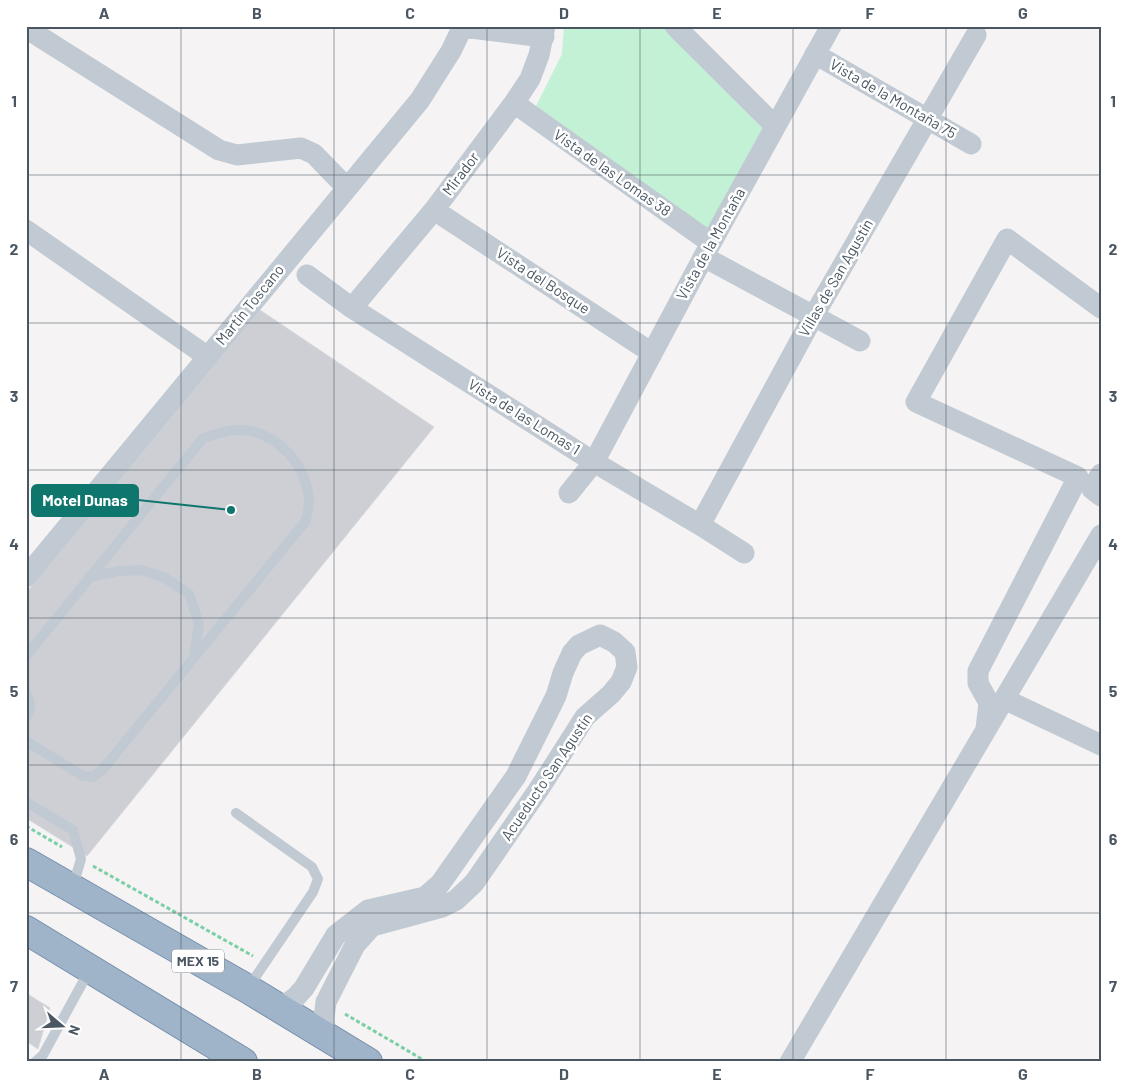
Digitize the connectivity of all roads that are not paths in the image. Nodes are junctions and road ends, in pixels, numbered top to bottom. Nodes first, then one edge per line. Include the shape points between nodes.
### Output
1 (675, 26) edge
2 (831, 26) edge
3 (463, 27) edge
4 (26, 28) edge
5 (544, 31) edge
6 (976, 35) dead end
7 (815, 54) junction
8 (514, 103) junction
9 (928, 119) junction
10 (775, 126) junction
11 (971, 144) dead end
12 (347, 188) junction
13 (434, 210) junction
14 (26, 230) edge
15 (708, 250) junction
16 (307, 275) dead end
17 (352, 308) junction
18 (1101, 308) edge
19 (813, 317) junction
20 (860, 341) dead end
21 (652, 353) junction
22 (208, 357) junction
23 (594, 462) junction
24 (1101, 474) edge
25 (569, 493) dead end
26 (1101, 496) edge
27 (700, 525) junction
28 (1101, 535) edge
29 (744, 553) dead end
30 (26, 577) edge
31 (89, 577) junction
32 (26, 656) edge
33 (194, 657) junction
34 (26, 693) edge
35 (1004, 699) junction
36 (26, 717) edge
37 (986, 729) junction
38 (26, 741) edge
39 (1101, 745) edge
40 (516, 776) junction
41 (539, 789) junction
42 (26, 802) edge
43 (236, 813) dead end
44 (26, 862) edge
45 (72, 890) junction
46 (370, 918) junction
47 (26, 930) edge
48 (91, 968) junction
49 (248, 989) junction
50 (280, 1008) junction
51 (325, 1035) junction
52 (35, 1062) edge
53 (243, 1062) edge
54 (368, 1062) edge
55 (790, 1062) edge

1 - 10 street
2 - 7 street, Vista de la Montaña
3 - 5 street
3 - 12 street, Martín Toscano via 420,100
4 - 12 street via 219,150 237,155 301,148 314,154
5 - 8 street, Mirador via 530,79
6 - 9 street, Villas de San Agustín
7 - 9 street, Vista de la Montaña 75
7 - 10 street, Vista de la Montaña
8 - 13 street, Mirador
8 - 15 street, Vista de las Lomas 38
9 - 11 street, Vista de la Montaña 75
9 - 19 street, Villas de San Agustín
10 - 15 street, Vista de la Montaña
12 - 22 street, Martín Toscano
13 - 17 street, Mirador
13 - 21 street, Vista del Bosque
14 - 22 street
15 - 19 street, Vista de las Lomas 38
15 - 21 street, Vista de la Montaña
16 - 17 street, Vista de las Lomas 1
17 - 23 street, Vista de las Lomas 1
18 - 37 street via 1007,238 916,402 1078,478 978,671 978,683 988,703
19 - 20 street, Vista de las Lomas 38
19 - 27 street, Villas de San Agustín
21 - 23 street, Vista de la Montaña
22 - 30 street, Martín Toscano
23 - 25 street, Vista de la Montaña
23 - 27 street, Vista de las Lomas 1
24 - 26 street via 1092,489
27 - 29 street, Vista de las Lomas 1
28 - 35 street
31 - 32 lane
31 - 33 lane via 141,570 165,578 189,594 199,624
31 - 33 lane via 203,438 240,430 262,434 283,446 296,461 304,481 309,503 305,522
33 - 38 lane via 93,777 83,776
34 - 36 lane via 31,703
35 - 37 street
35 - 39 street
37 - 55 street
40 - 41 street
40 - 41 street, Acueducto San Agustín via 556,696 572,653 579,645 600,636 614,642 624,652 627,667 621,682 585,717
40 - 46 street, Acueducto San Agustín via 440,884 425,897
41 - 46 street, Acueducto San Agustín via 474,883 456,900 442,907
42 - 45 lane via 73,830 81,859
43 - 49 lane via 312,867 318,879 313,892
44 - 45 highway, MEX 15
45 - 49 highway, MEX 15
46 - 50 street, Acueducto San Agustín via 336,935 304,988
46 - 51 street via 326,1002
47 - 48 highway
48 - 52 lane via 44,1055
48 - 53 highway
49 - 50 highway, MEX 15
50 - 51 highway, MEX 15
51 - 54 highway, MEX 15

